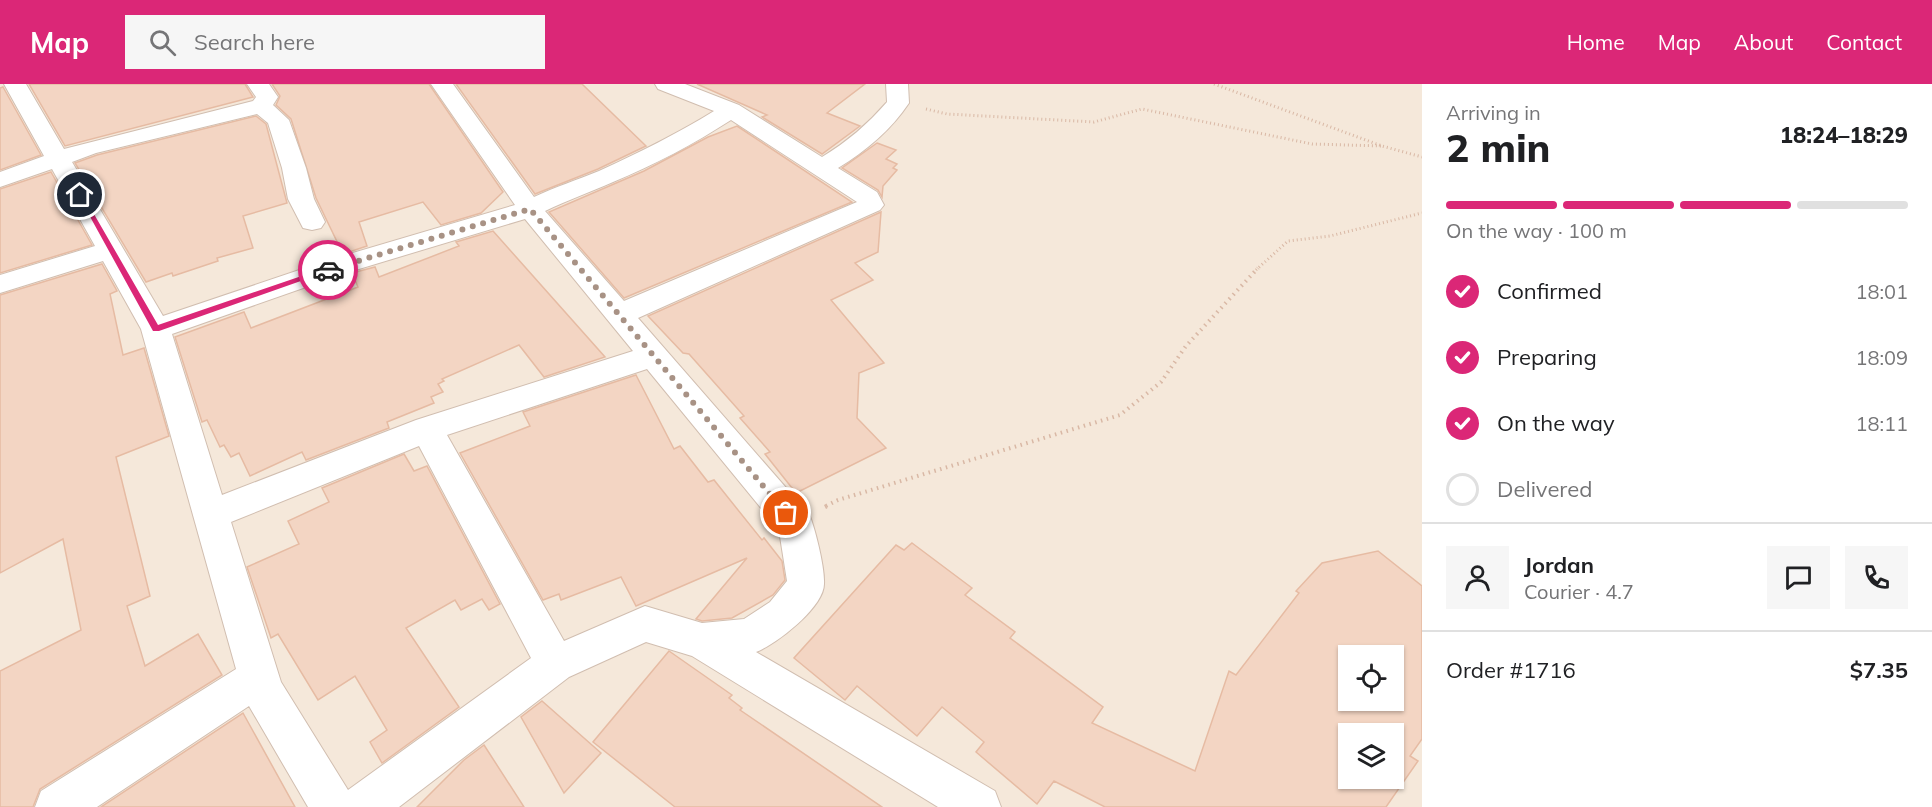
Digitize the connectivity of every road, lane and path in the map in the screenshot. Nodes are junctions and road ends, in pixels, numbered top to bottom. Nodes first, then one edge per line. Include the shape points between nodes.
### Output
1 (15, 84) edge
2 (442, 84) edge
3 (666, 84) edge
4 (1214, 84) edge
5 (898, 94) edge
6 (259, 95) edge
7 (730, 110) junction
8 (1382, 146) junction
9 (1422, 157) edge
10 (58, 159) junction
11 (821, 168) junction
12 (0, 180) edge
13 (530, 209) junction
14 (1422, 213) edge
15 (312, 222) dead end
16 (111, 250) junction
17 (0, 284) edge
18 (618, 315) junction
19 (156, 329) junction
20 (653, 356) junction
21 (427, 429) junction
22 (211, 515) junction
23 (796, 525) junction
24 (702, 641) junction
25 (555, 664) junction
26 (259, 677) junction
27 (57, 807) edge
28 (333, 807) edge
29 (363, 807) edge
30 (979, 807) edge

1 - 10 street
2 - 13 street
3 - 7 street
4 - 8 path
5 - 8 path via 947,114 1095,122 1142,110 1312,144
5 - 11 street via 875,132
6 - 10 street
6 - 15 street via 278,120 301,199
7 - 11 street
7 - 13 street via 695,133
8 - 9 path
10 - 12 street
10 - 16 street
11 - 18 street via 867,197 871,205
13 - 18 street
13 - 19 street via 339,266
14 - 23 path via 1330,236 1288,241 1186,346 1161,382 1120,415 838,500
16 - 17 street
16 - 19 street
18 - 20 street
19 - 22 street
20 - 21 street
20 - 23 street
21 - 22 street
21 - 25 street
22 - 26 street
23 - 24 street via 806,585 784,614 751,636
24 - 25 street via 645,624
24 - 30 street
25 - 29 street
26 - 27 street
26 - 28 street via 263,691

